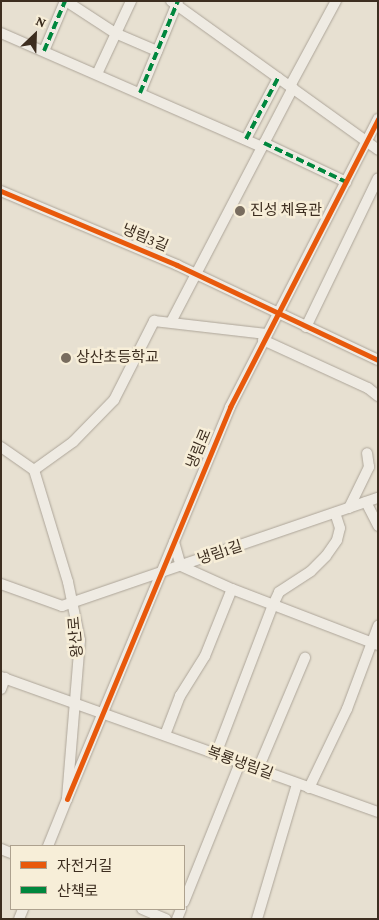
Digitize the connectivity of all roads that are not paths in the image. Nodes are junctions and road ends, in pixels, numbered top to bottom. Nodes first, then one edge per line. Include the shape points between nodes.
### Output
1 (66, 1) edge
2 (131, 1) edge
3 (336, 1) edge
4 (175, 2) edge
5 (1, 32) edge
6 (115, 33) junction
7 (44, 51) junction
8 (157, 51) junction
9 (97, 74) junction
10 (278, 78) junction
11 (291, 87) junction
12 (140, 93) junction
13 (378, 119) edge
14 (246, 140) junction
15 (367, 140) junction
16 (263, 145) junction
17 (378, 150) edge
18 (378, 178) edge
19 (346, 182) junction
20 (1, 191) edge
21 (196, 274) junction
22 (277, 313) junction
23 (171, 322) junction
24 (306, 327) junction
25 (265, 337) junction
26 (378, 360) edge
27 (378, 396) edge
28 (2, 448) edge
29 (368, 453) dead end
30 (34, 470) junction
31 (378, 498) edge
32 (366, 502) junction
33 (349, 508) junction
34 (335, 513) junction
35 (378, 526) edge
36 (174, 542) junction
37 (182, 566) junction
38 (161, 572) junction
39 (1, 584) edge
40 (232, 589) junction
41 (67, 604) junction
42 (273, 605) junction
43 (378, 626) edge
44 (375, 644) edge
45 (305, 658) dead end
46 (3, 677) edge
47 (1, 688) edge
48 (75, 702) junction
49 (102, 713) junction
50 (165, 735) junction
51 (86, 753) junction
52 (216, 754) junction
53 (240, 763) junction
54 (258, 769) junction
55 (69, 775) junction
56 (297, 784) junction
57 (309, 788) junction
58 (67, 799) junction
59 (378, 812) edge
60 (48, 845) edge
61 (185, 900) edge
62 (144, 910) edge
63 (166, 919) edge
64 (258, 919) edge

1 - 6 street
1 - 7 street
2 - 6 street
3 - 11 street
4 - 8 street
4 - 10 street
5 - 7 street
6 - 8 street
6 - 9 street
7 - 9 street
8 - 12 street
9 - 12 street
10 - 11 street
10 - 14 street
11 - 15 street
11 - 16 street
12 - 14 street
13 - 15 street, 냉림로
14 - 16 street
15 - 17 street
15 - 19 street, 냉림로
16 - 19 street
16 - 21 street
18 - 24 street
19 - 22 street, 냉림로
20 - 21 street, 냉림3길
21 - 22 street, 냉림3길
21 - 23 street
22 - 24 street, 냉림3길
22 - 25 street, 냉림로
23 - 25 street
23 - 30 street via 154,321 114,400 73,442
24 - 26 street, 냉림3길
25 - 27 street
25 - 36 street, 냉림로 via 230,406
28 - 30 street
29 - 33 street via 368,467
30 - 41 street, 왕산로
31 - 32 street, 냉림1길
32 - 33 street, 냉림1길
32 - 35 street
33 - 34 street, 냉림1길
34 - 37 street, 냉림1길
34 - 42 street via 340,528 337,540 311,571 279,592
36 - 37 street
36 - 38 street, 냉림로
37 - 38 street, 냉림1길
37 - 40 street
38 - 41 street, 냉림1길
38 - 49 street, 냉림로
39 - 41 street
40 - 42 street
40 - 50 street via 205,656 180,696
41 - 48 street, 왕산로 via 80,640
42 - 44 street
42 - 52 street
43 - 44 street
44 - 57 street
45 - 54 street
46 - 47 street
46 - 48 street, 복룡냉림길
48 - 49 street, 복룡냉림길
48 - 55 street, 왕산로
49 - 50 street, 복룡냉림길
49 - 51 street, 냉림로
50 - 52 street, 복룡냉림길
51 - 55 street
51 - 58 street, 냉림로
52 - 53 street, 복룡냉림길
53 - 54 street, 복룡냉림길
53 - 61 street
54 - 56 street, 복룡냉림길
55 - 58 street, 왕산로
56 - 57 street, 복룡냉림길
56 - 64 street
57 - 59 street, 복룡냉림길
58 - 60 street, 왕산로
62 - 63 street

